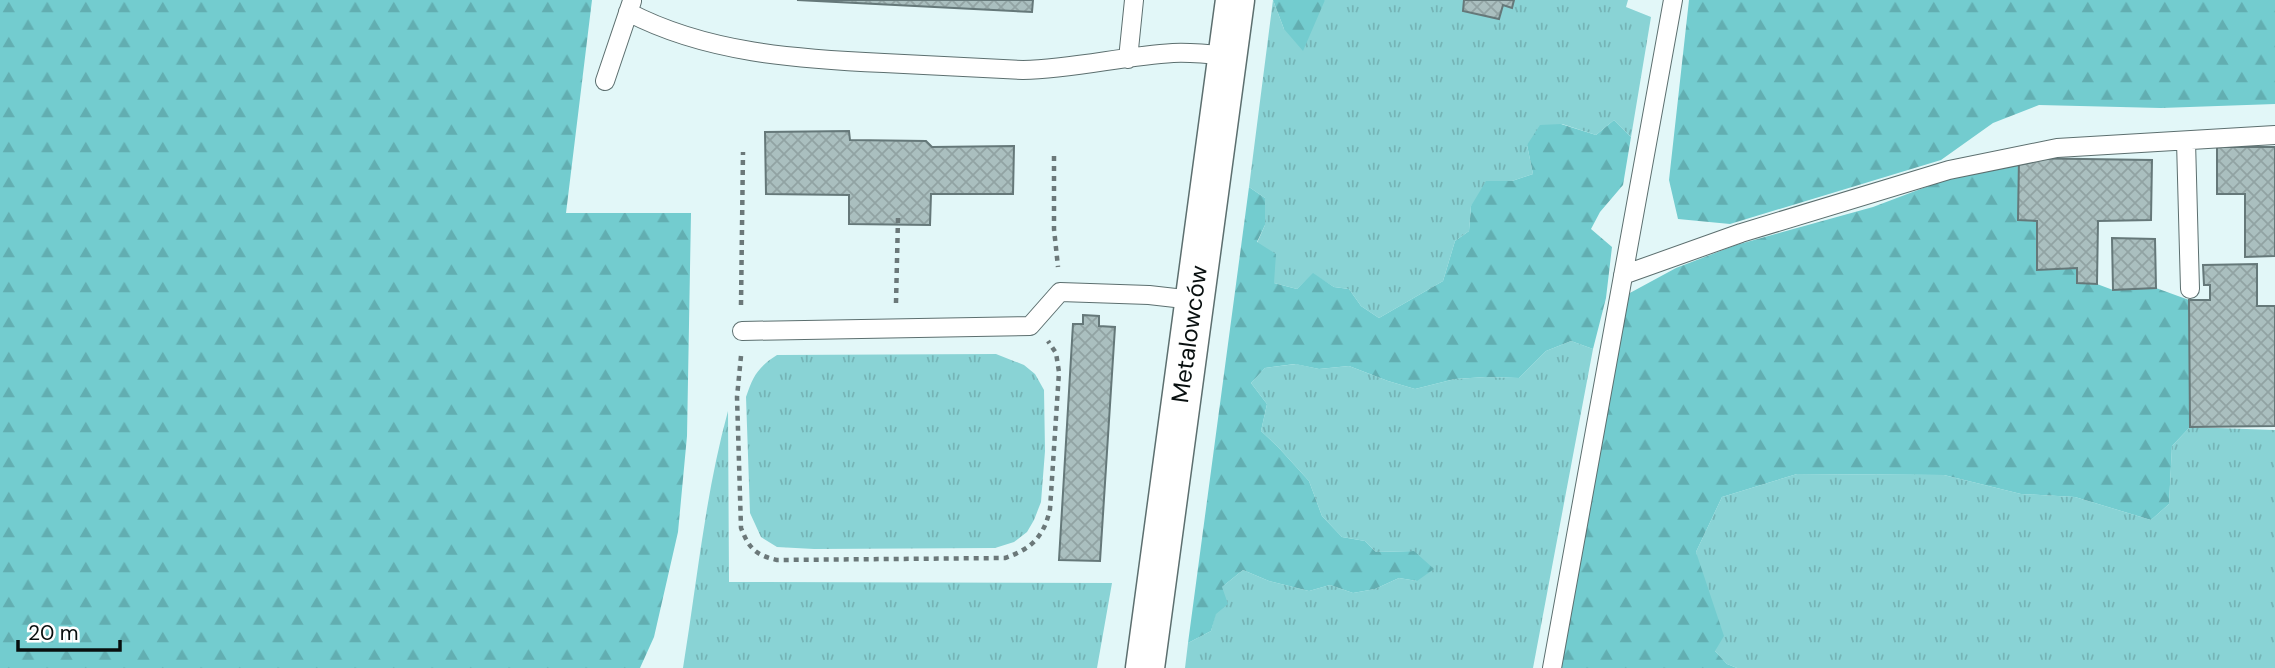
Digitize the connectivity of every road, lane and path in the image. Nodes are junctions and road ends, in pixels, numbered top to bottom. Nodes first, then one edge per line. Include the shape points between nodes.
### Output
1 (1134, 0) edge
2 (1235, 0) edge
3 (1673, 0) edge
4 (630, 6) edge
5 (1227, 56) junction
6 (1128, 59) junction
7 (605, 80) dead end
8 (2275, 135) edge
9 (2186, 141) junction
10 (743, 152) dead end
11 (1054, 156) dead end
12 (898, 218) dead end
13 (1623, 275) junction
14 (2190, 289) dead end
15 (1060, 292) junction
16 (1194, 300) junction
17 (1030, 326) junction
18 (896, 328) junction
19 (742, 331) junction
20 (1145, 668) edge
21 (1552, 668) edge

1 - 6 lane
2 - 5 street, Metalowców
3 - 13 lane
4 - 6 lane via 651,24 709,42 804,58 1023,70
4 - 7 lane
5 - 6 lane via 1173,53
5 - 16 street, Metalowców
8 - 9 lane
9 - 13 lane via 2057,148 1949,170 1741,233
9 - 14 lane
10 - 19 path
11 - 15 path
12 - 18 path
13 - 21 lane
15 - 16 lane
15 - 17 lane
16 - 20 street, Metalowców
17 - 18 lane
17 - 19 path via 1056,353 1059,372 1050,509 1034,542 1005,558 777,560 761,556 747,544 741,528 737,397
18 - 19 lane

